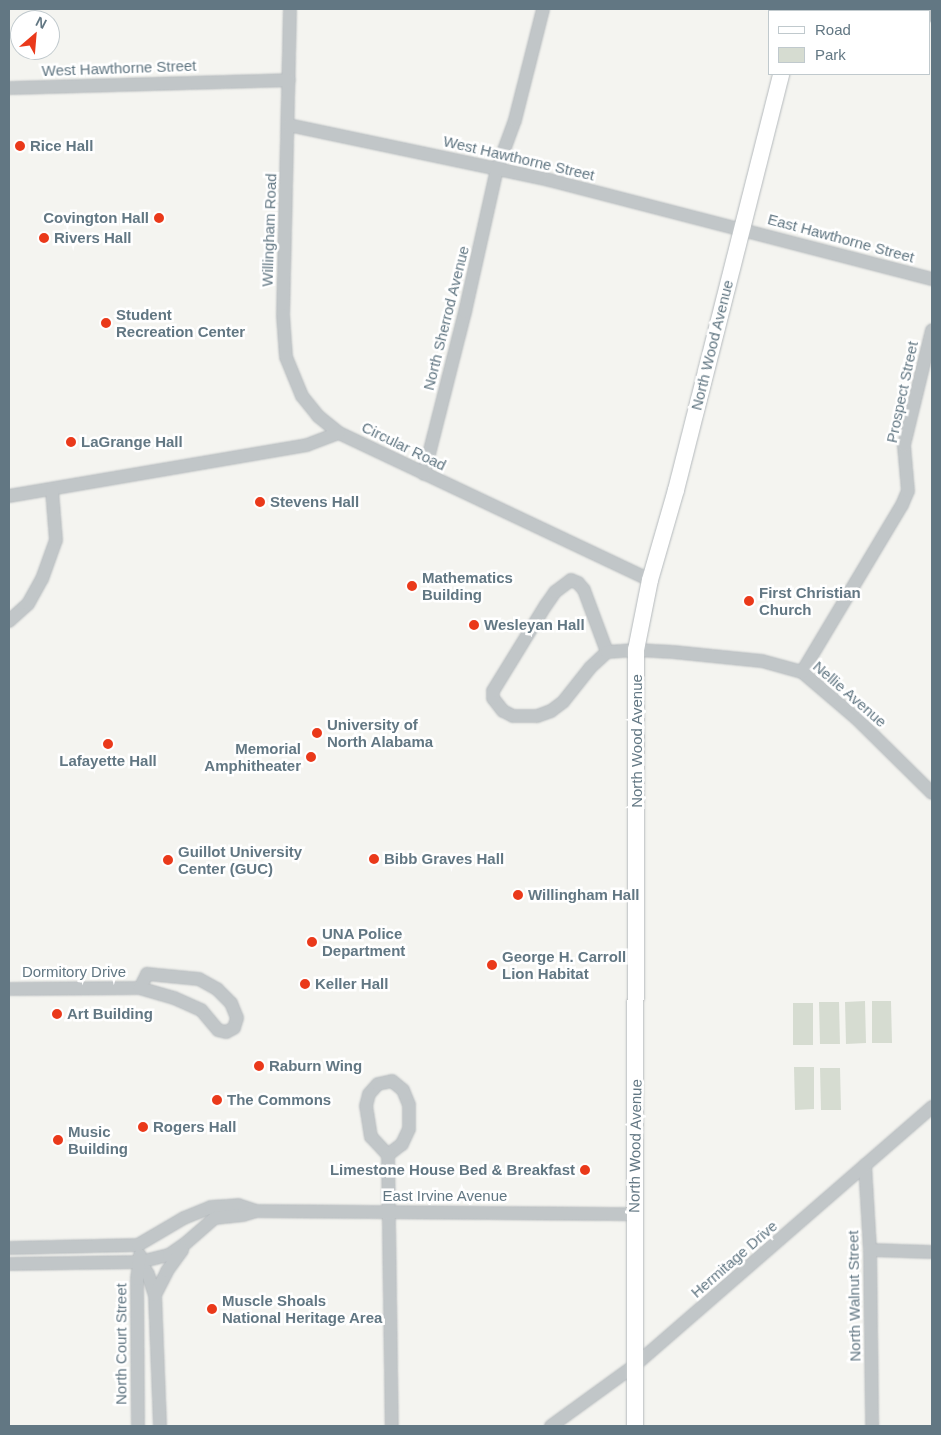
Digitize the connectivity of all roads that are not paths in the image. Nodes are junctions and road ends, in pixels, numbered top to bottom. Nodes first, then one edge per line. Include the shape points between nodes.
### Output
1 (290, 9) edge
2 (542, 9) edge
3 (781, 75) edge
4 (289, 80) junction
5 (9, 88) edge
6 (289, 125) junction
7 (497, 169) junction
8 (741, 229) junction
9 (932, 279) edge
10 (932, 330) edge
11 (340, 433) junction
12 (424, 474) junction
13 (52, 490) junction
14 (9, 496) edge
15 (650, 580) junction
16 (9, 621) edge
17 (636, 650) junction
18 (607, 652) junction
19 (802, 672) junction
20 (932, 793) edge
21 (140, 988) junction
22 (9, 989) edge
23 (932, 1107) edge
24 (388, 1155) junction
25 (865, 1164) junction
26 (256, 1210) junction
27 (389, 1212) junction
28 (634, 1214) junction
29 (186, 1243) junction
30 (138, 1245) junction
31 (9, 1248) edge
32 (870, 1250) junction
33 (932, 1252) edge
34 (140, 1262) junction
35 (9, 1264) edge
36 (155, 1295) junction
37 (159, 1360) junction
38 (138, 1361) junction
39 (634, 1366) junction
40 (138, 1426) edge
41 (160, 1426) edge
42 (392, 1426) edge
43 (551, 1426) edge
44 (635, 1426) edge
45 (872, 1426) edge

1 - 4 street, Willingham Road
2 - 7 street, North Sherrod Avenue via 515,120
3 - 8 main road, North Wood Avenue
4 - 5 street, West Hawthorne Street
4 - 6 street, Willingham Road
6 - 7 street, West Hawthorne Street
6 - 11 street, Willingham Road via 283,315 286,357 302,396 318,416
7 - 8 street, West Hawthorne Street
7 - 12 street, North Sherrod Avenue
8 - 9 street, East Hawthorne Street
8 - 15 main road, North Wood Avenue via 676,490
10 - 19 street, Prospect Street via 904,445 908,491
11 - 12 street, Circular Road
11 - 13 street, Circular Road via 307,445
12 - 15 street, Circular Road
13 - 14 street, Circular Road
13 - 16 street via 56,540 42,580 28,604
15 - 17 main road, North Wood Avenue
17 - 18 street, Nellie Avenue
17 - 19 street, Nellie Avenue via 762,661
17 - 28 main road, North Wood Avenue
18 - 18 street via 584,590 578,582 571,580 555,592 546,605 493,690 493,698 503,711 513,716 538,716 551,711 563,702
19 - 20 street, Nellie Avenue via 857,719
21 - 21 street, Dormitory Drive via 146,974 199,980 217,989 231,1004 236,1018 234,1028 226,1032 218,1030 200,1010
21 - 22 street, Dormitory Drive
23 - 25 street, Hermitage Drive
24 - 24 street via 402,1144 409,1129 409,1105 404,1090 392,1082 378,1084 369,1094 366,1106 370,1137
24 - 27 street
25 - 32 street, North Walnut Street
25 - 39 street, Hermitage Drive
26 - 27 street, East Irvine Avenue
26 - 29 street, East Irvine Avenue via 215,1218
26 - 30 street, East Irvine Avenue via 238,1205 211,1207 184,1218
27 - 28 street, East Irvine Avenue
27 - 42 street
28 - 39 main road, North Wood Avenue
29 - 34 street, East Irvine Avenue via 169,1255
29 - 36 street
30 - 31 street, East Irvine Avenue
30 - 34 street, North Court Street
32 - 33 street
32 - 45 street, North Walnut Street
34 - 35 street, East Irvine Avenue
34 - 36 street, North Court Street
34 - 38 street, North Court Street via 136,1278
36 - 37 street, North Court Street
37 - 38 street
37 - 41 street, North Court Street
38 - 40 street, North Court Street
39 - 43 street, Hermitage Drive
39 - 44 main road, North Wood Avenue

